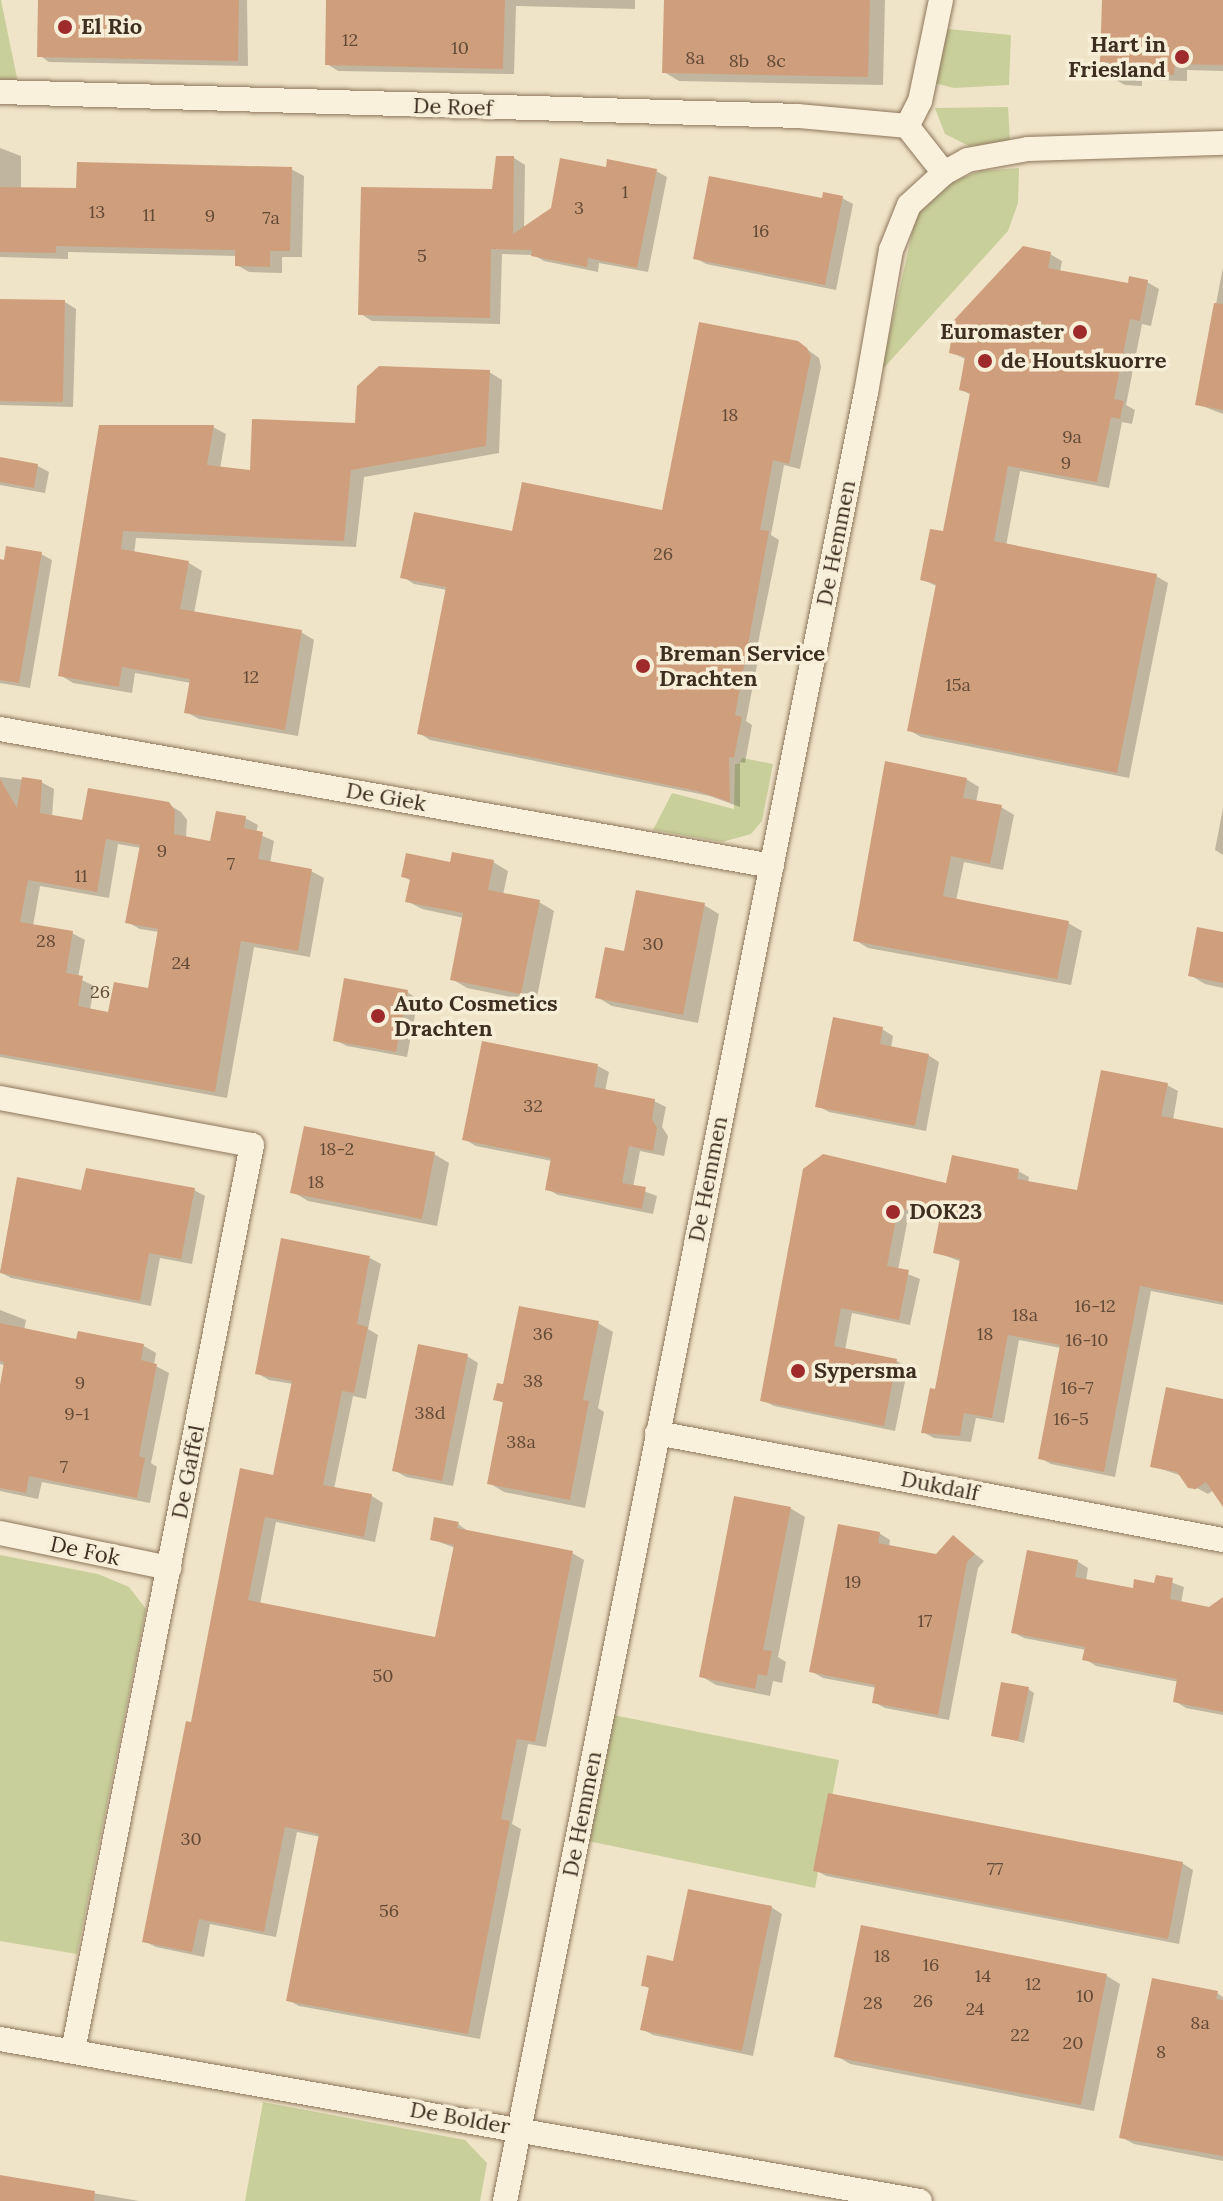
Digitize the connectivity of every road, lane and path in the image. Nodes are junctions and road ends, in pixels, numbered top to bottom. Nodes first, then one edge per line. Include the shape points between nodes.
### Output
1 (941, 0) edge
2 (0, 92) edge
3 (907, 126) junction
4 (1223, 143) edge
5 (944, 173) junction
6 (0, 729) edge
7 (772, 866) junction
8 (0, 1098) edge
9 (657, 1433) junction
10 (0, 1533) edge
11 (1223, 1540) edge
12 (169, 1568) junction
13 (0, 2039) edge
14 (73, 2051) junction
15 (519, 2129) junction
16 (505, 2201) edge
17 (920, 2201) edge

1 - 3 street via 920,101
2 - 3 street, De Roef via 798,116
3 - 5 street
4 - 5 street, De Hemmen via 1028,149 967,160
5 - 7 street, De Hemmen via 909,205 891,250
6 - 7 street, De Giek
7 - 9 street, De Hemmen
8 - 12 street, De Gaffel via 252,1145
9 - 11 street, Dukdalf
9 - 15 street, De Hemmen
10 - 12 street, De Fok
12 - 14 street, De Gaffel
13 - 14 street, De Bolder
14 - 15 street, De Bolder
15 - 16 street, De Hemmen
15 - 17 street, De Bolder

